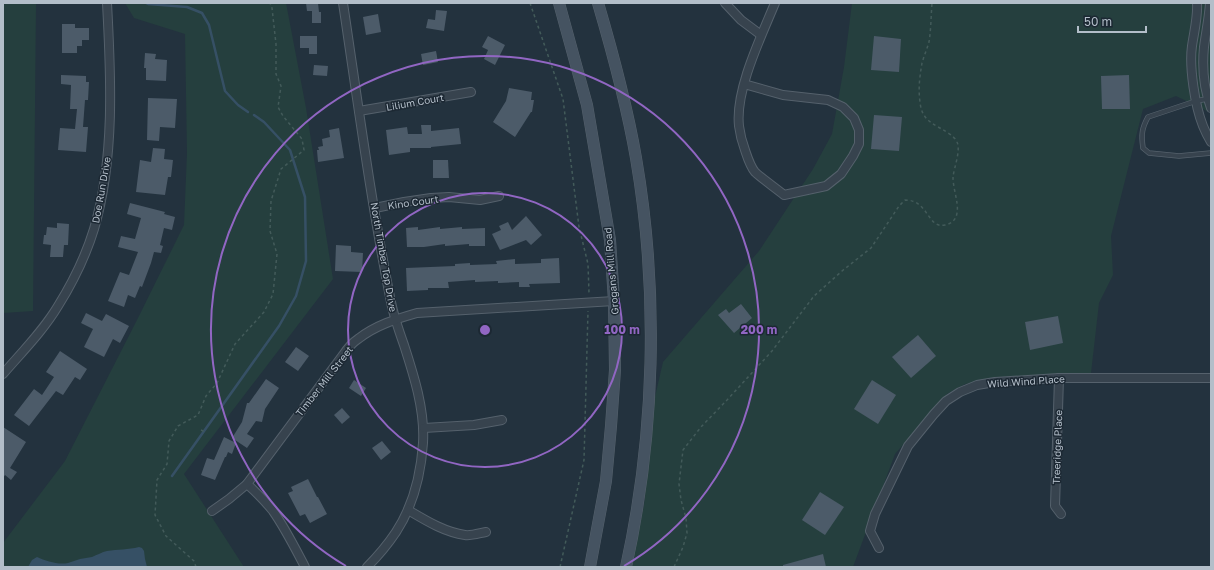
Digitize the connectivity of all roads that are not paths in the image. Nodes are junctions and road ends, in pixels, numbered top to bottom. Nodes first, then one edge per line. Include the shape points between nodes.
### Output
1 (107, 3) edge
2 (343, 3) edge
3 (559, 3) edge
4 (598, 3) edge
5 (725, 3) edge
6 (775, 3) edge
7 (1197, 3) edge
8 (1210, 3) edge
9 (761, 35) junction
10 (744, 84) junction
11 (471, 92) dead end
12 (1208, 99) junction
13 (1196, 101) junction
14 (1211, 108) edge
15 (359, 112) junction
16 (1211, 142) edge
17 (1211, 153) edge
18 (499, 196) dead end
19 (374, 208) junction
20 (614, 301) junction
21 (395, 319) junction
22 (3, 374) edge
23 (1059, 378) junction
24 (1211, 378) edge
25 (502, 420) dead end
26 (424, 428) junction
27 (247, 484) junction
28 (408, 510) junction
29 (212, 511) dead end
30 (1061, 514) dead end
31 (486, 532) dead end
32 (880, 548) dead end
33 (305, 567) edge
34 (368, 567) edge
35 (590, 567) edge
36 (626, 567) edge

1 - 22 street, Doe Run Drive via 110,65 107,158 94,230 58,306
2 - 15 street, North Timber Top Drive
3 - 20 main road, Grogans Mill Road via 587,105 610,240
4 - 36 main road via 620,80 634,150 648,257 650,374 646,433 640,492
5 - 9 street via 741,20
6 - 9 street
7 - 13 street via 1192,48
8 - 12 street via 1204,48 1204,84
9 - 10 street
10 - 10 street via 783,95 828,100 843,107 854,118 859,144 841,174 826,186 784,195 755,172 746,155 739,124
11 - 15 street, Lilium Court
12 - 13 lane
12 - 14 street
13 - 16 street via 1203,126
13 - 17 lane via 1148,117 1143,126 1143,148 1149,153 1178,156
15 - 19 street, North Timber Top Drive
18 - 19 street, Kino Court via 480,200 431,198
19 - 21 street, North Timber Top Drive
20 - 21 street, Timber Mill Street via 417,314
20 - 35 main road, Grogans Mill Road via 615,370 611,426 606,481
21 - 26 street, North Timber Top Drive via 416,386
21 - 27 street, Timber Mill Street via 357,340 342,355
23 - 24 street, Wild Wind Place
23 - 30 street, Treeridge Place via 1055,506
23 - 32 street, Wild Wind Place via 977,385 946,401 908,446 874,514 870,531
25 - 26 street via 474,425
26 - 28 street, North Timber Top Drive via 419,475
27 - 29 street, Timber Mill Street
27 - 33 street via 273,511
28 - 31 street via 427,522 465,535
28 - 34 street, North Timber Top Drive via 397,531

